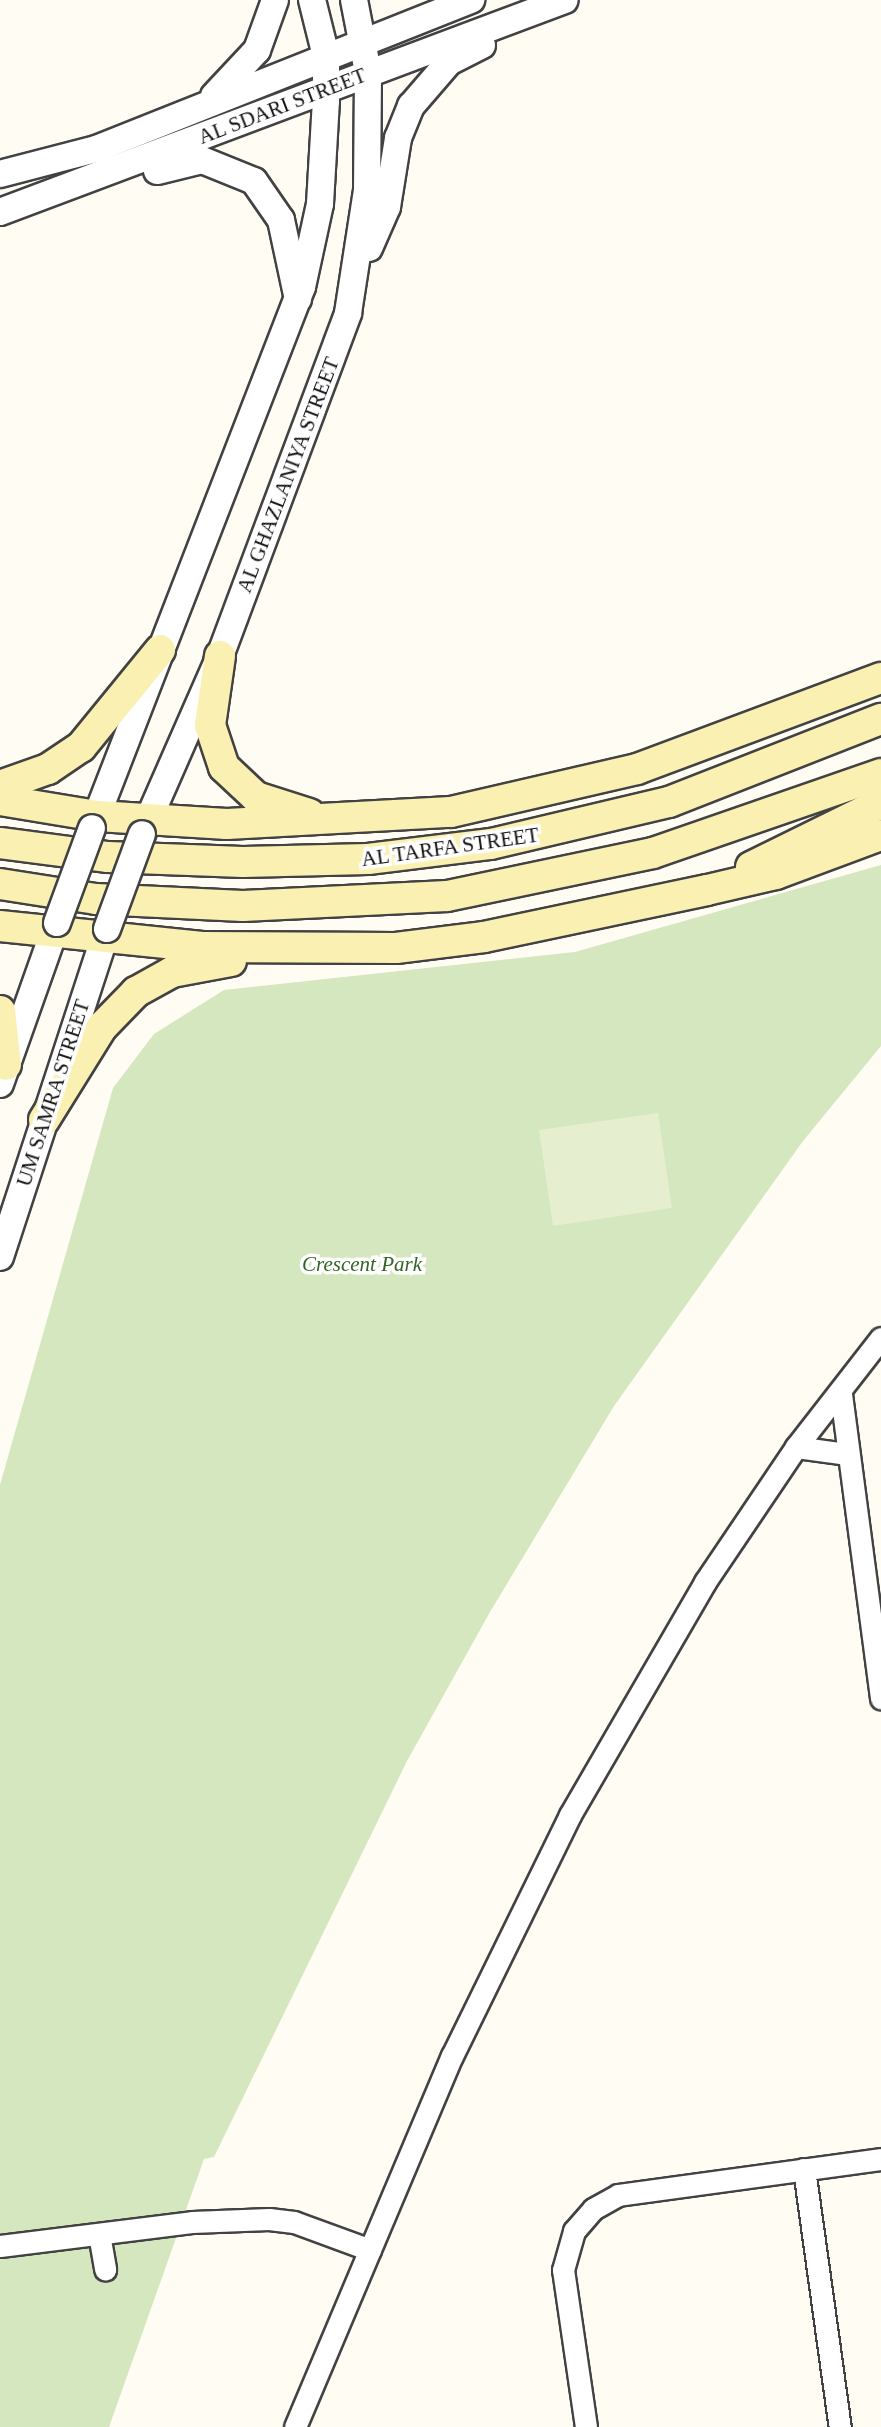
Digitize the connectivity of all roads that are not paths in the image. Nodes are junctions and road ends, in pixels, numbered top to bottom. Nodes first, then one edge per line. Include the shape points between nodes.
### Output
1 (275, 0) edge
2 (312, 0) edge
3 (354, 0) edge
4 (471, 0) edge
5 (565, 0) edge
6 (528, 13) junction
7 (366, 42) junction
8 (326, 56) junction
9 (368, 72) junction
10 (326, 88) junction
11 (197, 110) junction
12 (0, 174) edge
13 (85, 183) junction
14 (0, 212) edge
15 (361, 258) junction
16 (298, 299) junction
17 (160, 650) junction
18 (220, 656) junction
19 (881, 678) edge
20 (881, 719) edge
21 (881, 774) edge
22 (0, 786) edge
23 (0, 800) edge
24 (881, 803) edge
25 (336, 821) junction
26 (94, 822) junction
27 (145, 827) junction
28 (881, 835) edge
29 (0, 844) edge
30 (0, 884) edge
31 (707, 890) junction
32 (0, 926) edge
33 (55, 928) junction
34 (106, 934) junction
35 (279, 949) junction
36 (0, 1011) edge
37 (3, 1074) edge
38 (44, 1120) junction
39 (0, 1257) edge
40 (881, 1338) edge
41 (841, 1394) junction
42 (796, 1447) junction
43 (847, 1454) junction
44 (881, 1698) edge
45 (881, 2159) edge
46 (804, 2169) junction
47 (99, 2234) junction
48 (0, 2246) edge
49 (370, 2250) junction
50 (105, 2269) dead end
51 (295, 2427) edge
52 (586, 2427) edge
53 (840, 2427) edge

1 - 11 street via 268,30 250,60
2 - 8 street
3 - 7 street, AL GHAZLANIYA STREET
4 - 7 street, AL SDARI STREET
5 - 6 street, AL SDARI STREET
6 - 9 street, AL SDARI STREET
6 - 15 street via 509,32 449,62 411,106 396,147 387,207
7 - 8 street, AL SDARI STREET
7 - 9 street, AL GHAZLANIYA STREET
8 - 10 street
8 - 11 street, AL SDARI STREET
9 - 10 street, AL SDARI STREET
9 - 15 street, AL GHAZLANIYA STREET
10 - 13 street, AL SDARI STREET
10 - 16 street via 320,205
11 - 12 street, AL SDARI STREET via 96,149
13 - 14 street, AL SDARI STREET
13 - 16 street via 124,182 189,161 232,167 274,205
15 - 18 street, AL GHAZLANIYA STREET via 325,378
16 - 17 street
17 - 22 main road via 81,747 48,769
17 - 26 street
18 - 25 main road via 210,725 224,767 256,797
18 - 27 street, AL GHAZLANIYA STREET
19 - 25 main road via 715,744 580,785 451,812
20 - 29 main road, AL TARFA STREET via 669,802 491,844 368,859 243,862 108,857
21 - 30 main road, AL TARFA STREET via 653,853 447,896 243,906 96,898
23 - 26 main road
24 - 31 main road
25 - 27 main road
26 - 27 main road
26 - 33 street, bridge
27 - 34 street, AL GHAZLANIYA STREET, bridge
28 - 31 main road via 776,874
31 - 35 main road via 484,937 396,948
32 - 33 main road
33 - 34 main road
33 - 37 street
34 - 35 main road
34 - 38 street, UM SAMRA STREET
35 - 38 main road via 172,972 136,992 102,1027
36 - 37 main road
38 - 39 street, UM SAMRA STREET
40 - 41 street
41 - 42 street
41 - 43 street
42 - 43 street
42 - 49 street via 672,1637 570,1815 484,1986
43 - 44 street
45 - 46 street
46 - 52 street via 618,2195 583,2220 563,2270
46 - 53 street
47 - 48 street
47 - 49 street via 269,2219 307,2226
47 - 50 street
49 - 51 street

